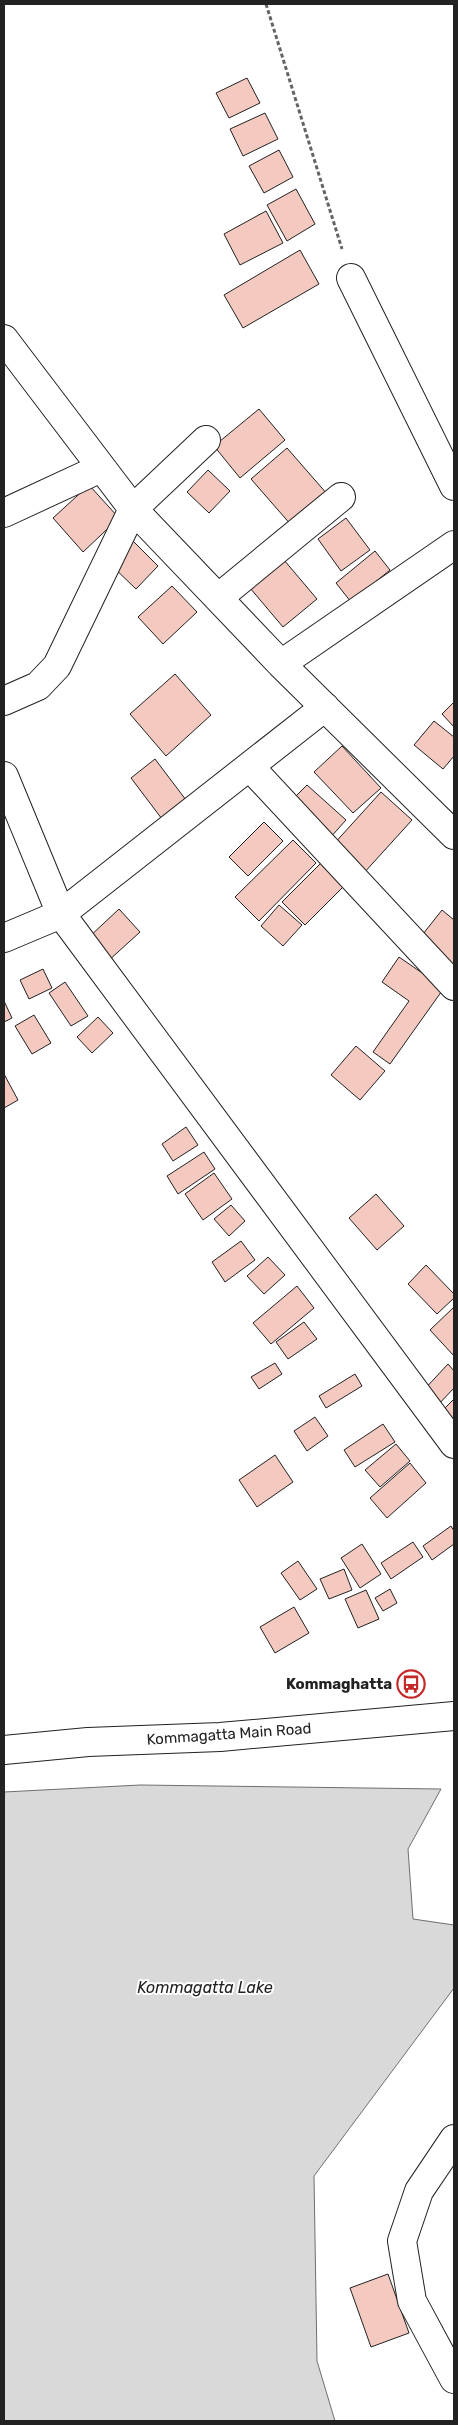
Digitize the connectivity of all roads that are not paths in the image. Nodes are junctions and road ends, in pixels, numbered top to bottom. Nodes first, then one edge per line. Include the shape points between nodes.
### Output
1 (351, 278) road end
2 (4, 342) edge
3 (206, 440) dead end
4 (101, 468) junction
5 (454, 486) edge
6 (342, 497) dead end
7 (133, 509) junction
8 (4, 513) edge
9 (454, 545) edge
10 (218, 598) junction
11 (281, 664) junction
12 (4, 701) edge
13 (325, 707) junction
14 (250, 767) junction
15 (4, 776) edge
16 (454, 835) edge
17 (61, 914) junction
18 (4, 938) edge
19 (454, 986) edge
20 (454, 1444) edge
21 (454, 1716) edge
22 (4, 1750) edge
23 (454, 2139) edge
24 (454, 2174) edge
25 (419, 2191) junction
26 (454, 2379) edge

1 - 5 street
2 - 4 street
3 - 7 street
4 - 7 street
4 - 8 street
6 - 10 street
7 - 10 street
7 - 12 street via 57,666 38,686
9 - 11 street
10 - 11 street
11 - 13 street
13 - 14 street
13 - 16 street
14 - 17 street
14 - 19 street
15 - 17 street
17 - 18 street
17 - 20 street
21 - 22 street, Kommagatta Main Road via 220,1737 88,1742
23 - 25 street
24 - 25 street
25 - 26 street via 402,2241 412,2300

